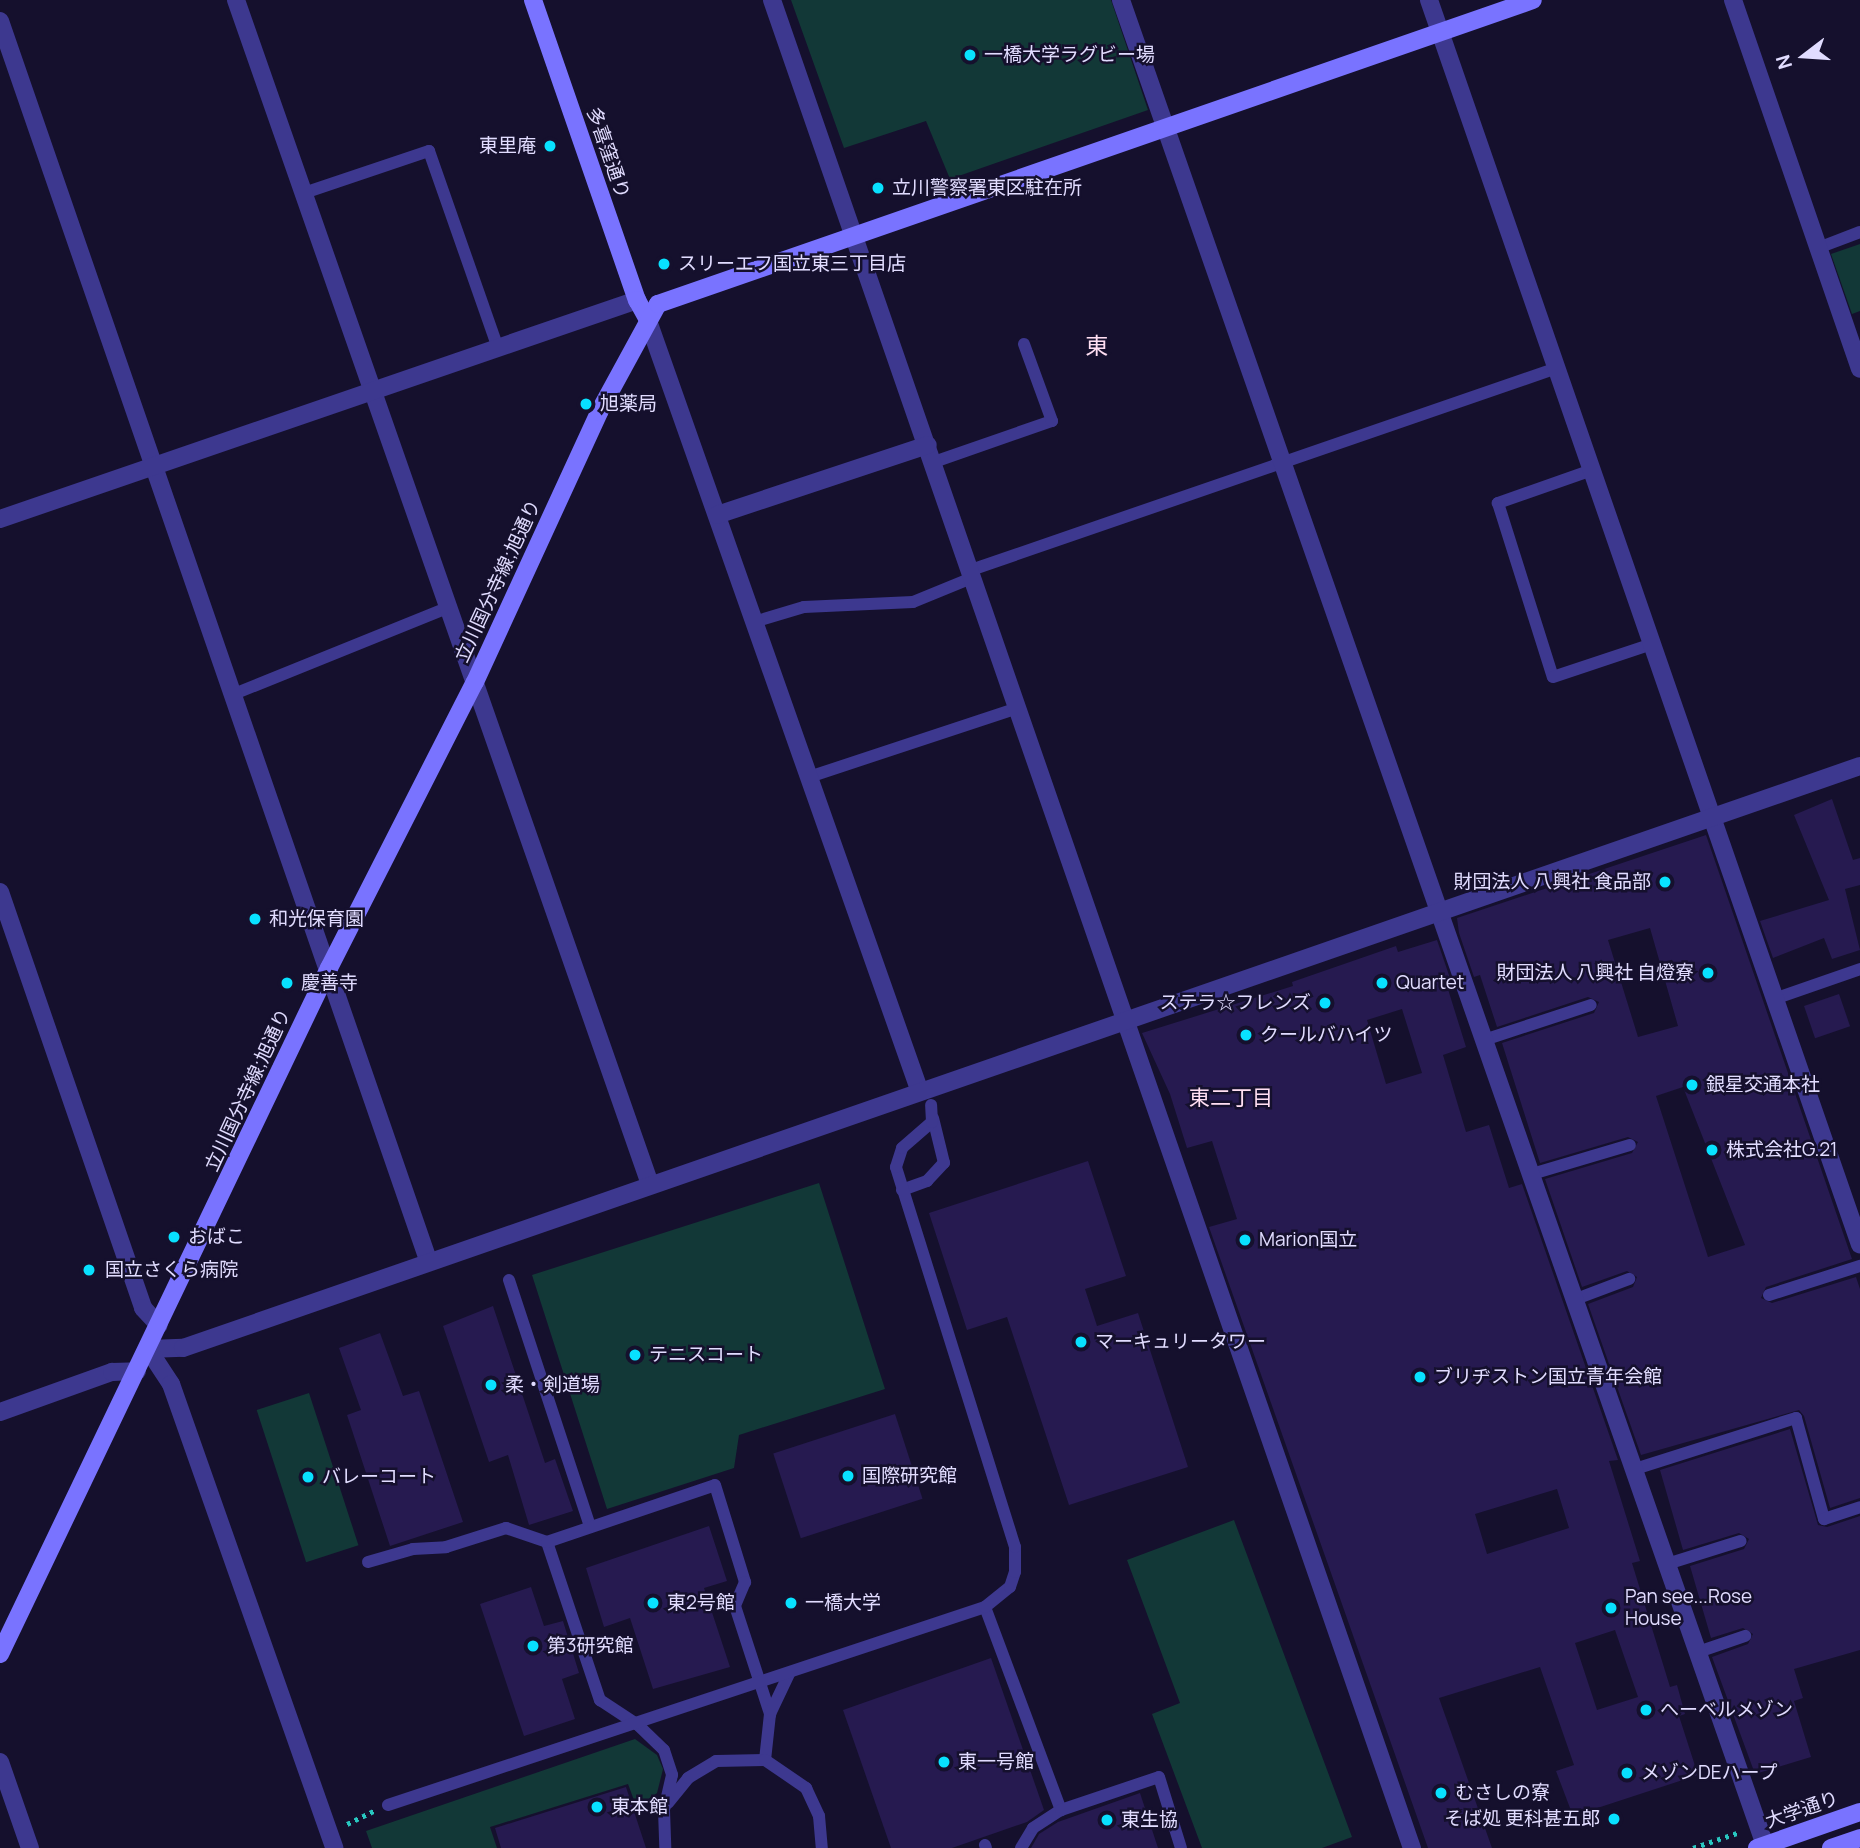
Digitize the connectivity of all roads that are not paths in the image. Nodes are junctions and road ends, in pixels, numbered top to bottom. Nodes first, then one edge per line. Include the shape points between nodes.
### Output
1 (236, 0) edge
2 (533, 0) edge
3 (772, 0) edge
4 (1121, 0) edge
5 (1429, 0) edge
6 (1533, 0) edge
7 (1733, 0) edge
8 (1, 24) edge
9 (1441, 32) junction
10 (1168, 126) junction
11 (304, 193) junction
12 (1860, 232) edge
13 (853, 236) junction
14 (1818, 248) junction
15 (637, 300) junction
16 (647, 318) junction
17 (1024, 344) dead end
18 (497, 345) junction
19 (1557, 368) junction
20 (1860, 369) edge
21 (371, 389) junction
22 (931, 454) junction
23 (1283, 461) junction
24 (155, 466) junction
25 (1592, 470) junction
26 (717, 515) junction
27 (0, 519) edge
28 (972, 574) junction
29 (449, 607) junction
30 (754, 622) junction
31 (1652, 644) junction
32 (475, 682) junction
33 (234, 694) junction
34 (1018, 708) junction
35 (1860, 766) edge
36 (809, 778) junction
37 (1711, 817) junction
38 (0, 892) edge
39 (1441, 911) junction
40 (329, 968) junction
41 (1860, 969) edge
42 (1774, 999) junction
43 (1591, 1005) dead end
44 (1125, 1022) junction
45 (1488, 1039) junction
46 (919, 1089) junction
47 (1630, 1145) dead end
48 (1532, 1174) junction
49 (650, 1184) junction
50 (902, 1190) junction
51 (1860, 1245) edge
52 (428, 1260) junction
53 (1860, 1266) edge
54 (1629, 1279) dead end
55 (509, 1280) dead end
56 (1769, 1295) dead end
57 (1576, 1299) junction
58 (159, 1325) junction
59 (148, 1349) junction
60 (137, 1371) junction
61 (0, 1412) edge
62 (1635, 1469) junction
63 (1860, 1507) edge
64 (590, 1527) junction
65 (1741, 1541) dead end
66 (547, 1542) junction
67 (368, 1562) dead end
68 (1667, 1564) junction
69 (985, 1607) junction
70 (1745, 1636) dead end
71 (1698, 1651) junction
72 (0, 1654) edge
73 (789, 1674) junction
74 (760, 1684) junction
75 (770, 1714) junction
76 (638, 1725) junction
77 (765, 1760) junction
78 (0, 1762) edge
79 (388, 1805) road end
80 (664, 1810) junction
81 (1061, 1810) junction
82 (1860, 1812) edge
83 (1860, 1838) edge
84 (331, 1840) edge
85 (1763, 1847) edge
86 (30, 1848) edge
87 (665, 1848) edge
88 (822, 1848) edge
89 (1021, 1848) edge
90 (1181, 1848) edge
91 (1412, 1848) edge
92 (1831, 1848) edge

1 - 11 street
2 - 15 main road, 多喜窪通り
3 - 13 street
4 - 10 street via 1158,113
5 - 9 street
6 - 9 main road
7 - 14 street
8 - 24 street
9 - 10 main road
9 - 19 street
10 - 13 main road
10 - 23 street
11 - 18 lane via 429,151
11 - 21 street
12 - 14 lane
13 - 16 main road via 660,303
13 - 22 street
14 - 20 street
15 - 16 main road, 多喜窪通り
15 - 18 street
16 - 26 street
16 - 32 main road, 立川国分寺線;旭通り
17 - 22 lane via 1052,421
18 - 21 street
19 - 23 lane
19 - 25 street
21 - 24 street
21 - 29 street
22 - 26 street
22 - 28 street
23 - 28 lane
23 - 39 street
24 - 27 street
24 - 33 street
25 - 31 street
25 - 31 lane via 1498,503 1553,677
26 - 30 street
28 - 30 lane via 913,602 804,607
28 - 34 street
29 - 32 street
29 - 33 lane
30 - 36 street
31 - 37 street
32 - 40 main road, 立川国分寺線;旭通り
32 - 49 street
33 - 40 street
34 - 36 lane
34 - 44 street
35 - 37 street
36 - 46 street
37 - 39 street
37 - 42 street
38 - 58 street via 143,1308
39 - 44 street
39 - 45 street
40 - 52 street
40 - 58 main road, 立川国分寺線;旭通り
41 - 42 lane
42 - 51 street
43 - 45 lane
44 - 46 street
44 - 91 street
45 - 48 street
46 - 49 street
47 - 48 lane
48 - 57 street
49 - 52 street
50 - 50 lane via 896,1167 902,1148 929,1128 932,1111 944,1163 927,1181
50 - 69 lane via 1015,1548 1016,1572 1010,1587
52 - 59 street via 183,1348
53 - 56 lane
54 - 57 lane
55 - 64 lane
57 - 62 street
58 - 59 main road, 立川国分寺線;旭通り
59 - 60 main road, 立川国分寺線;旭通り
59 - 84 street via 172,1384
60 - 61 street via 112,1372
60 - 72 main road, 立川国分寺線;旭通り
62 - 63 lane via 1796,1418 1824,1520
62 - 68 street
64 - 66 lane
64 - 74 lane via 715,1485 745,1583 735,1606
65 - 68 lane
66 - 67 lane via 506,1528 446,1547 413,1549
66 - 76 lane via 600,1700
68 - 71 street
69 - 73 lane
69 - 81 lane
70 - 71 lane
71 - 85 street
73 - 74 lane
73 - 75 lane
74 - 75 lane
74 - 76 lane
75 - 77 lane
76 - 79 lane
76 - 80 lane via 664,1750 672,1775
77 - 80 lane via 734,1757 704,1767 688,1778
77 - 88 lane via 793,1774 806,1788 820,1816
78 - 86 street
80 - 87 lane
81 - 89 lane via 1033,1829
81 - 90 lane via 1159,1777
82 - 85 main road, 大学通り
83 - 92 main road

